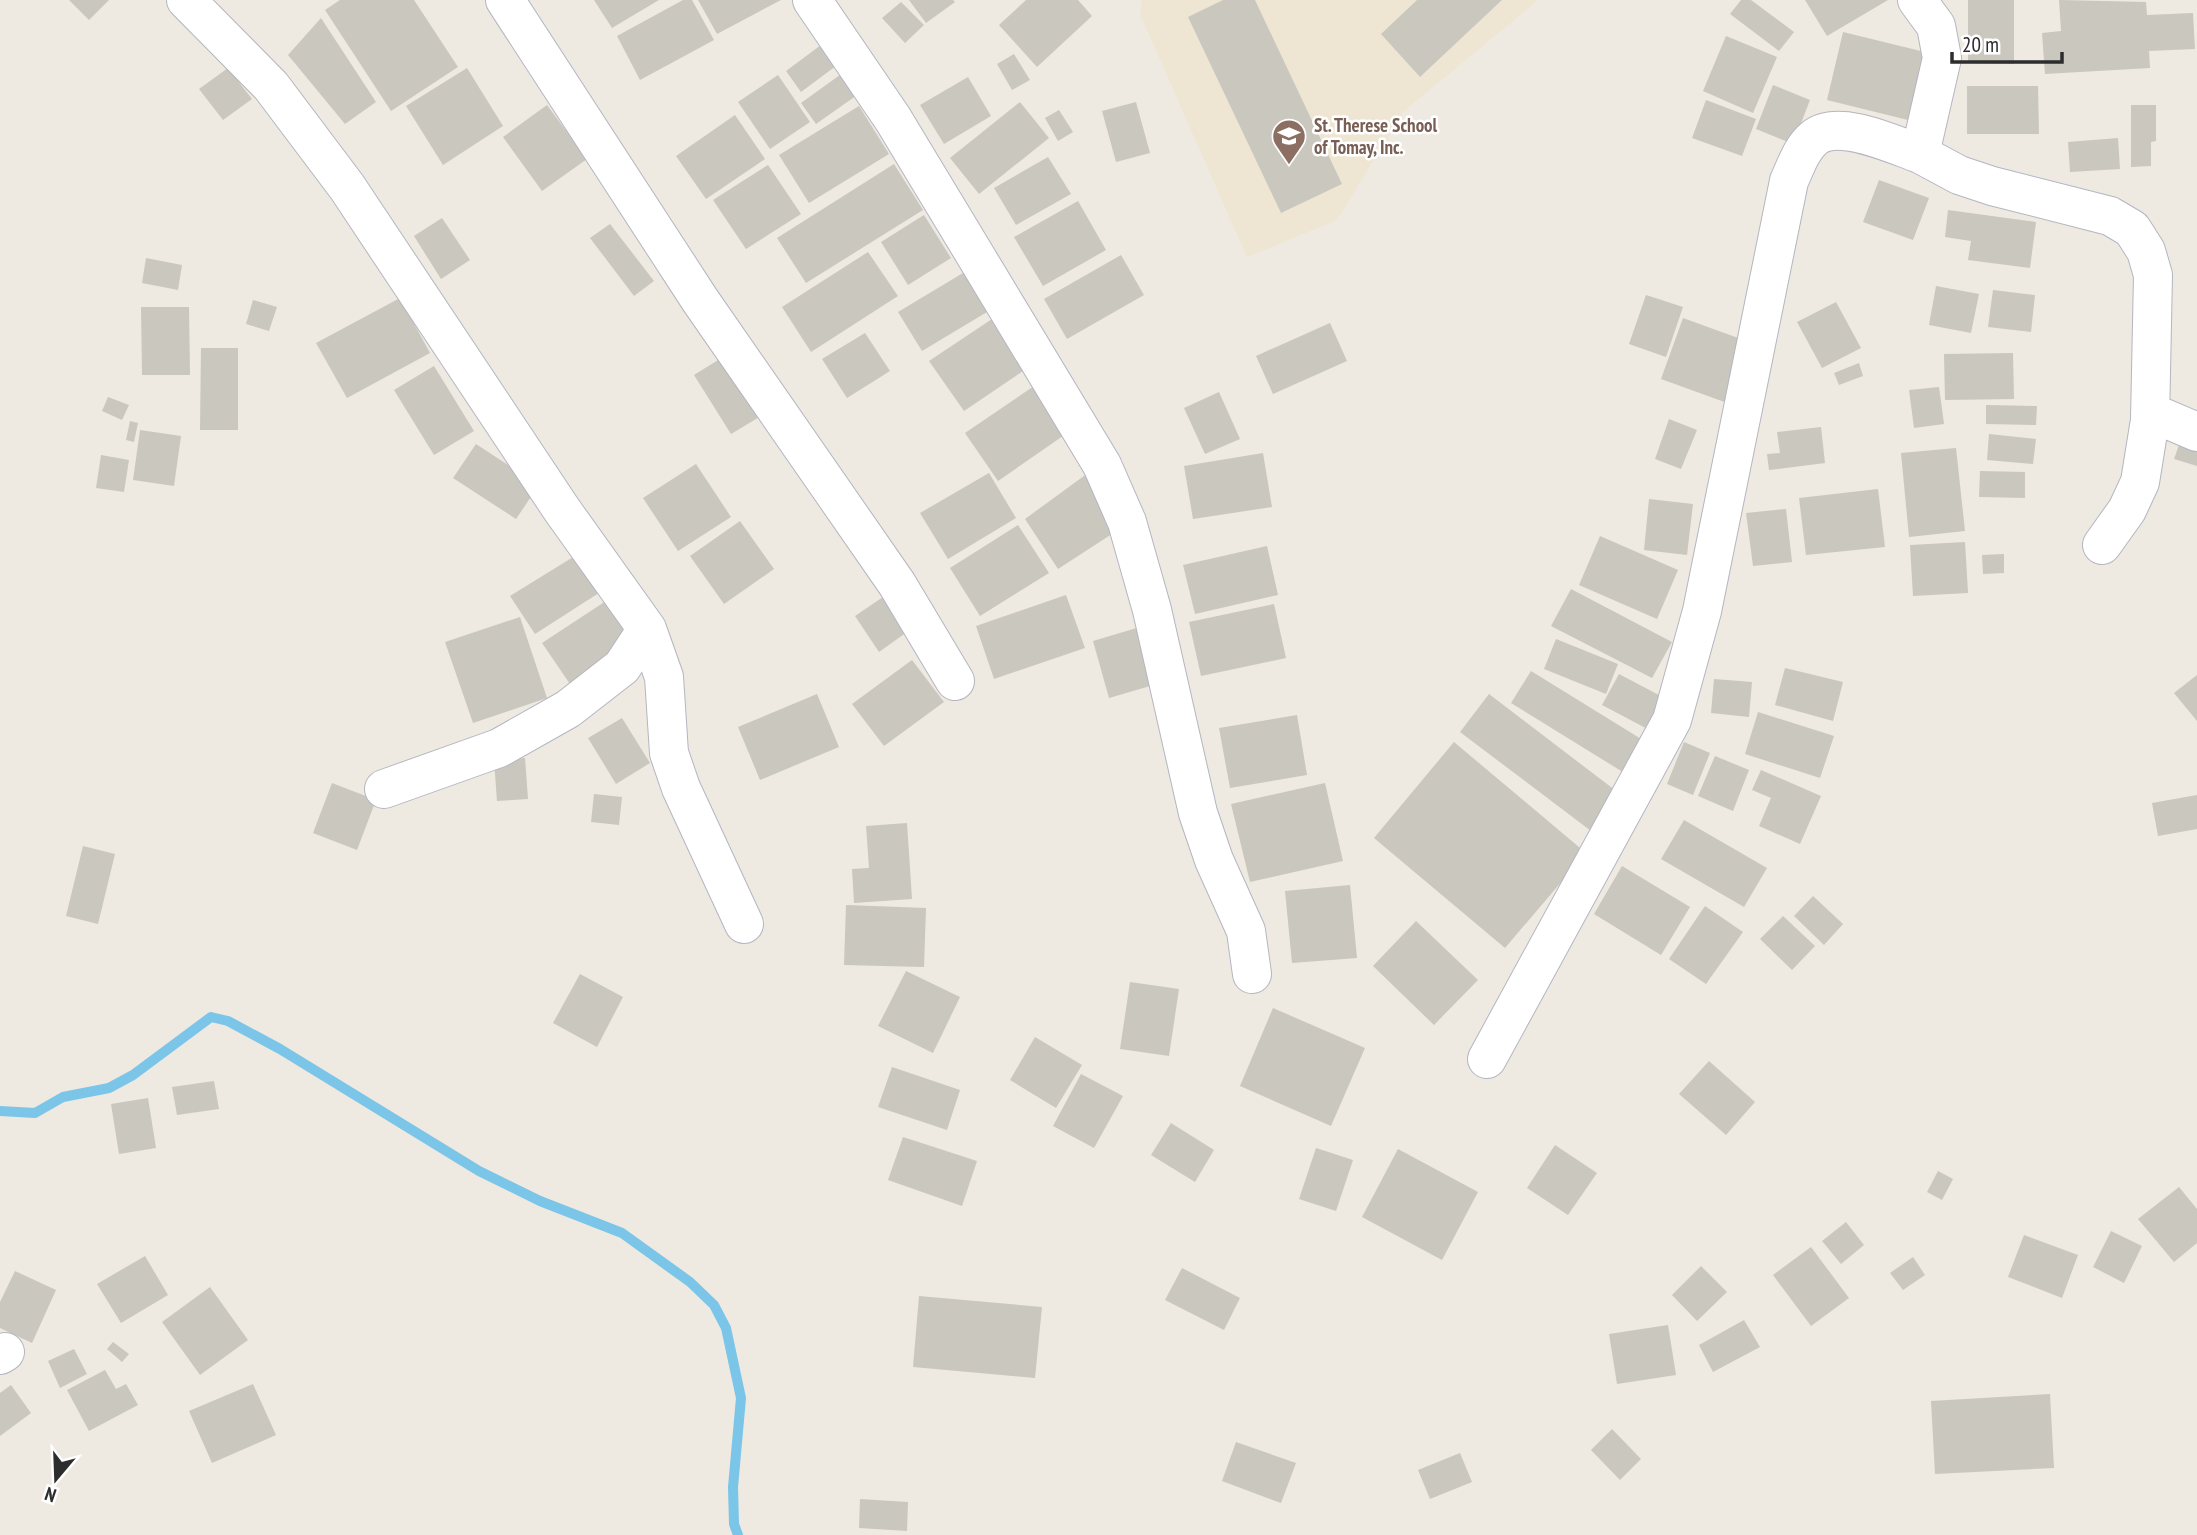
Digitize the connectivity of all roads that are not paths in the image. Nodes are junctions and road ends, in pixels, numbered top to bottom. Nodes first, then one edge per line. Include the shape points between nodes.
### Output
1 (186, 0) edge
2 (505, 0) edge
3 (813, 0) edge
4 (1917, 0) edge
5 (1920, 154) junction
6 (2150, 412) junction
7 (2197, 432) edge
8 (2102, 544) dead end
9 (647, 629) junction
10 (955, 681) dead end
11 (384, 789) dead end
12 (744, 924) dead end
13 (1252, 974) dead end
14 (1488, 1059) dead end

1 - 9 street via 271,86 340,177
2 - 10 street via 701,300 898,584
3 - 13 street via 893,118 1102,465 1127,522 1198,813 1246,931
4 - 5 street via 1936,26 1941,58
5 - 6 street via 1970,178 2110,216 2132,229 2146,251 2153,275
5 - 14 street via 1864,134 1829,131 1815,137 1801,153 1789,181 1702,611 1672,720
6 - 7 street
6 - 8 street via 2140,482 2127,510
9 - 11 street via 622,667 569,709 499,748
9 - 12 street via 664,677 669,753

